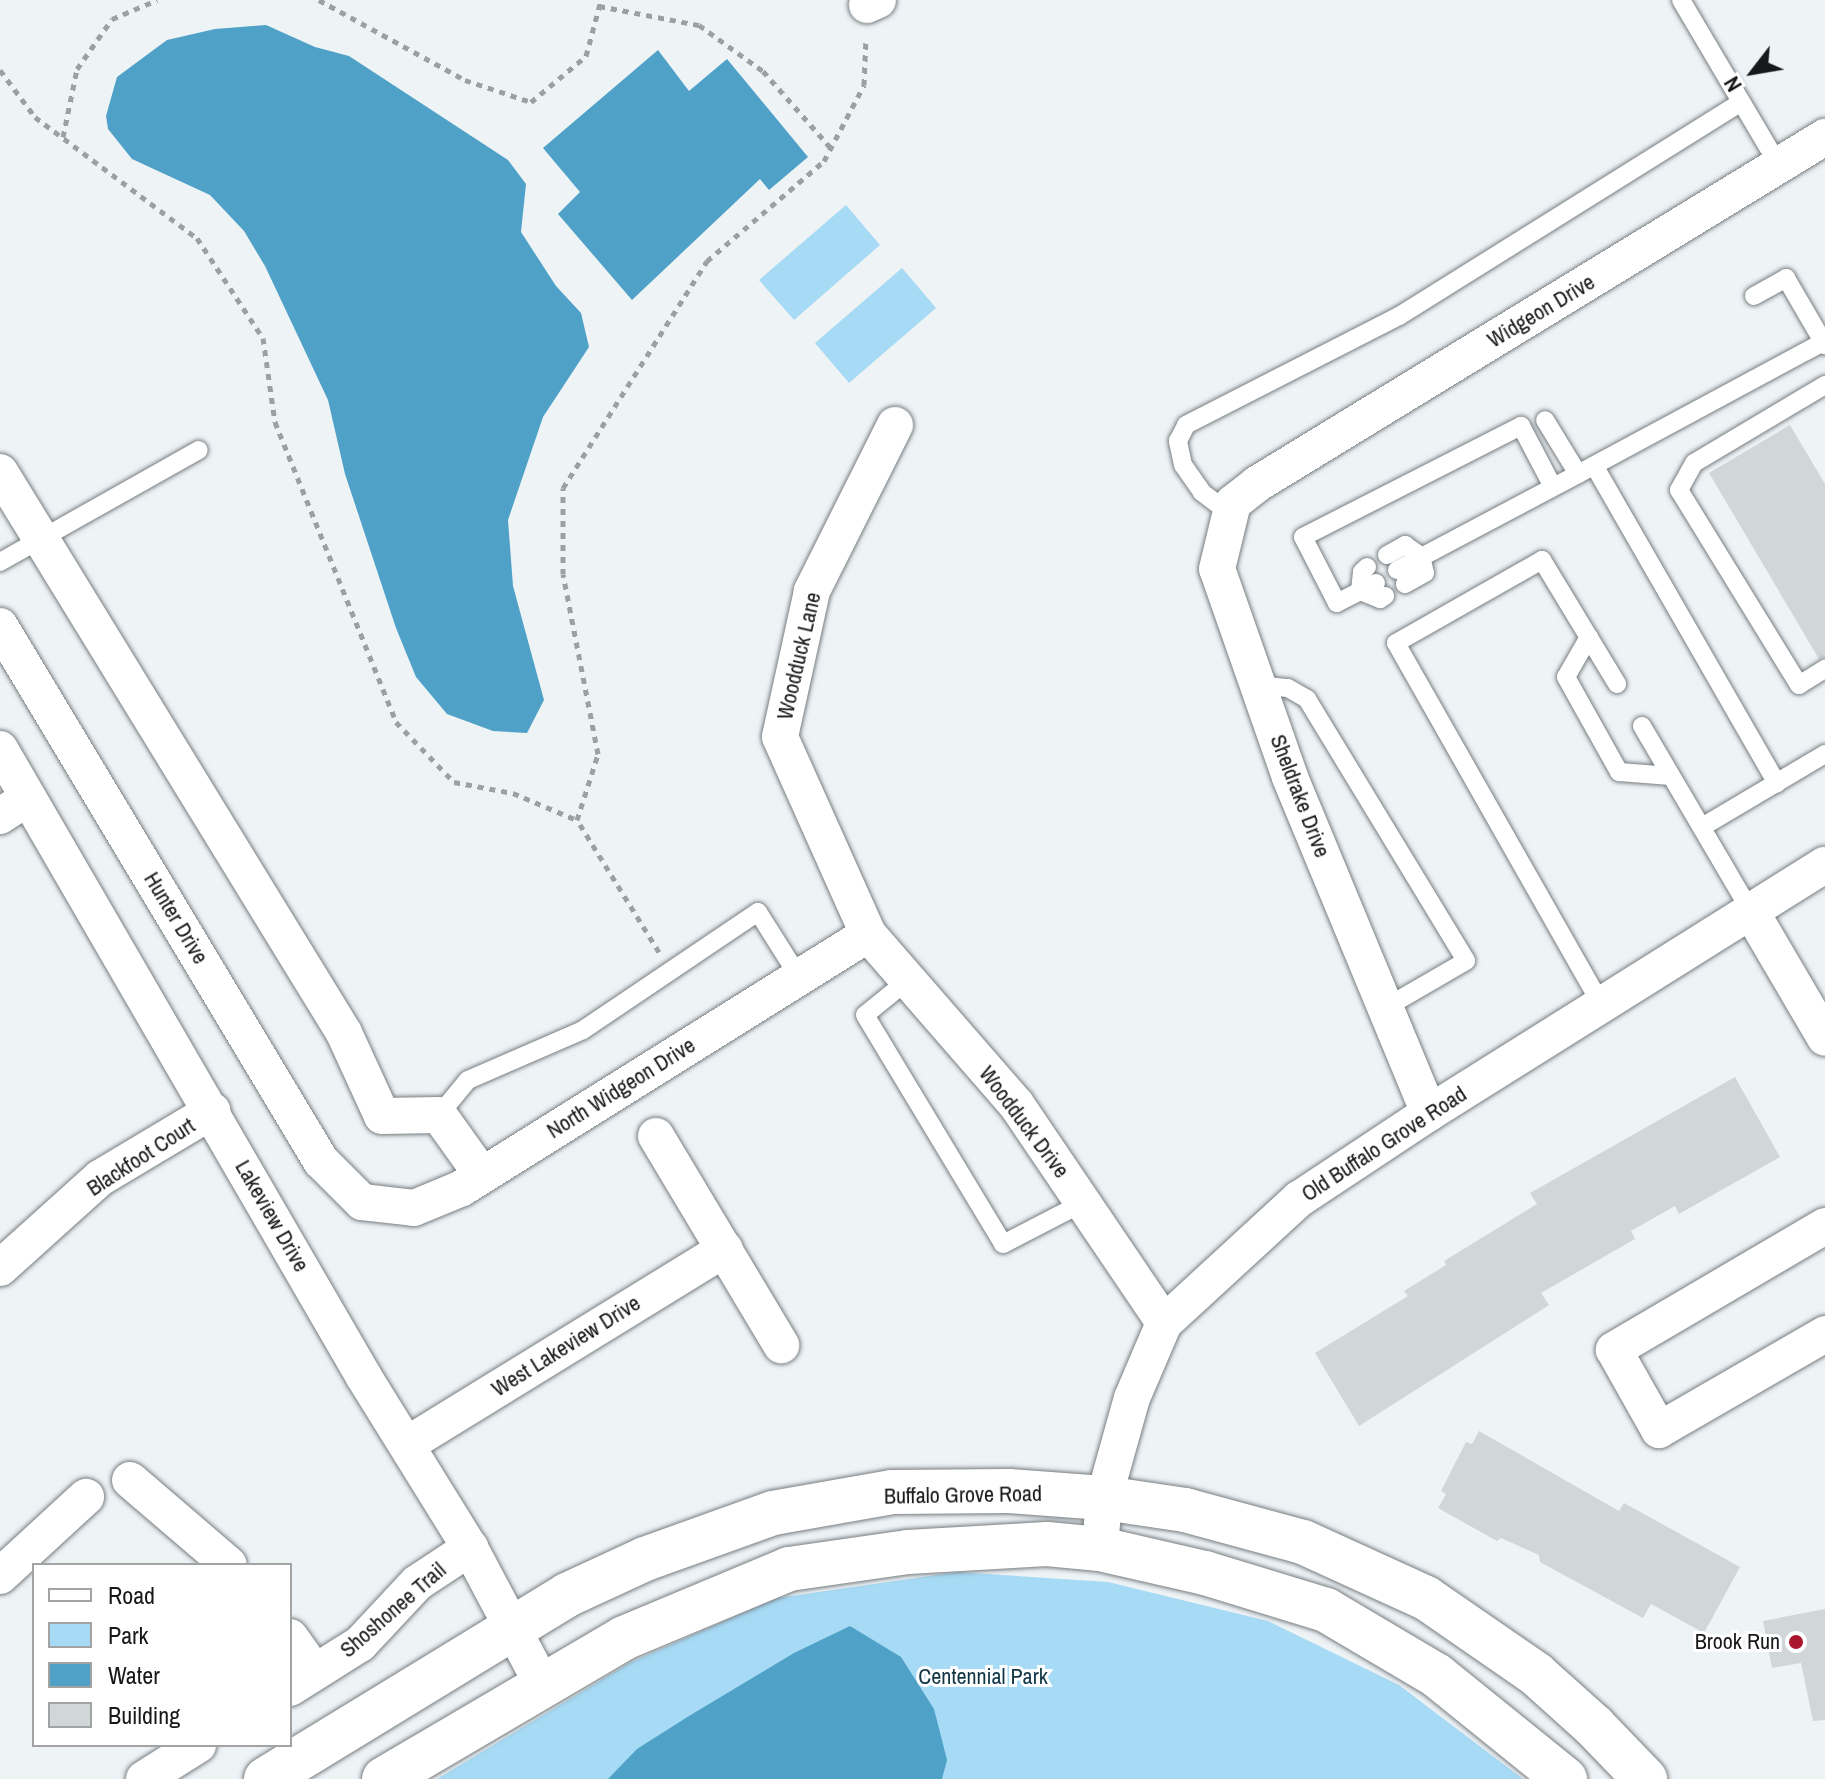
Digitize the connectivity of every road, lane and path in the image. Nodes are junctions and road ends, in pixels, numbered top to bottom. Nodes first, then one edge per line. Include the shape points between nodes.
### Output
1 (157, 0) edge
2 (319, 0) edge
3 (1681, 0) edge
4 (600, 3) edge
5 (872, 3) edge
6 (0, 70) edge
7 (1741, 102) junction
8 (63, 137) junction
9 (1825, 137) edge
10 (831, 148) junction
11 (1779, 166) junction
12 (1754, 296) dead end
13 (1824, 343) edge
14 (1825, 385) edge
15 (895, 425) dead end
16 (1521, 426) junction
17 (199, 450) dead end
18 (1587, 470) junction
19 (0, 472) edge
20 (1257, 484) joint
21 (1552, 485) junction
22 (1232, 515) junction
23 (39, 539) junction
24 (1421, 556) junction
25 (0, 562) edge
26 (1372, 584) dead end
27 (0, 626) edge
28 (1589, 637) junction
29 (1825, 669) edge
30 (1617, 684) dead end
31 (1258, 685) junction
32 (1642, 726) dead end
33 (0, 749) edge
34 (1825, 754) edge
35 (1671, 776) junction
36 (1777, 783) junction
37 (14, 807) edge
38 (577, 820) junction
39 (1702, 827) junction
40 (1825, 865) edge
41 (1750, 910) junction
42 (868, 934) junction
43 (670, 970) junction
44 (799, 977) junction
45 (908, 980) junction
46 (1601, 1004) junction
47 (1385, 1008) junction
48 (1825, 1038) edge
49 (212, 1111) junction
50 (1429, 1113) junction
51 (439, 1115) junction
52 (656, 1136) dead end
53 (482, 1175) junction
54 (362, 1202) joint
55 (1082, 1203) junction
56 (1825, 1226) edge
57 (725, 1249) junction
58 (0, 1268) edge
59 (1164, 1323) junction
60 (1825, 1334) edge
61 (781, 1345) dead end
62 (408, 1444) junction
63 (130, 1480) dead end
64 (86, 1497) dead end
65 (1104, 1498) junction
66 (470, 1548) junction
67 (1100, 1549) junction
68 (227, 1563) edge
69 (0, 1576) edge
70 (512, 1628) junction
71 (292, 1644) edge
72 (302, 1680) edge
73 (542, 1684) junction
74 (195, 1747) edge
75 (144, 1779) edge
76 (266, 1779) edge
77 (384, 1779) edge
78 (1565, 1779) edge
79 (1645, 1779) edge

1 - 8 path via 112,19 77,69
2 - 4 path via 465,80 531,102 586,56
3 - 7 lane
4 - 10 path via 699,25 763,71
5 - 10 path via 864,85
6 - 8 path via 35,117
7 - 11 lane
7 - 22 lane via 1399,316 1186,425 1178,441 1183,465 1202,492
8 - 38 path via 197,238 263,338 275,422 396,722 454,782 513,793
9 - 11 street, Widgeon Drive
10 - 38 path via 824,161 707,261 563,488 563,574 598,754
11 - 20 street, Widgeon Drive
12 - 13 lane via 1786,278
13 - 18 lane
14 - 29 lane via 1694,463 1679,490 1799,685
15 - 42 street, Woodduck Lane via 812,591 780,737
16 - 18 lane via 1549,417
16 - 21 lane
16 - 26 lane via 1303,537 1337,603
17 - 23 lane
18 - 21 lane
18 - 36 lane
19 - 23 street
20 - 22 street, Sheldrake Drive via 1233,503
21 - 24 lane
22 - 31 street, Sheldrake Drive via 1217,569
23 - 25 lane
23 - 51 street via 344,1033 382,1116
24 - 24 lane via 1405,545 1396,570 1425,573
27 - 54 street, Hunter Drive via 321,1161
28 - 30 lane
28 - 35 lane via 1566,677 1619,772
28 - 46 lane via 1542,560 1396,643
31 - 47 street, Sheldrake Drive
31 - 47 lane via 1288,688 1307,699 1466,961
32 - 35 lane
33 - 37 street, Lakeview Drive
34 - 36 lane
35 - 39 lane
36 - 39 lane
37 - 49 street, Lakeview Drive
38 - 43 path
39 - 41 lane
40 - 41 street, Old Buffalo Grove Road
41 - 46 street, Old Buffalo Grove Road
41 - 48 street
42 - 44 street, North Widgeon Drive
42 - 45 street, Woodduck Drive
43 - 44 lane via 758,912
43 - 51 lane via 583,1030 468,1080
44 - 53 street, North Widgeon Drive
45 - 55 street, Woodduck Drive via 1016,1104
45 - 55 lane via 865,1015 1003,1244
46 - 50 street, Old Buffalo Grove Road
47 - 50 street, Sheldrake Drive
49 - 58 street, Blackfoot Court via 100,1178
49 - 62 street, Lakeview Drive
50 - 59 street, Old Buffalo Grove Road via 1299,1199
51 - 53 street
52 - 57 street
53 - 54 street, North Widgeon Drive via 414,1208
55 - 59 street, Woodduck Drive
56 - 60 street via 1614,1350 1659,1430
57 - 61 street
57 - 62 street, West Lakeview Drive
59 - 65 street, Old Buffalo Grove Road via 1132,1398
62 - 66 street, Lakeview Drive
63 - 68 street
64 - 69 street
65 - 67 street, Old Buffalo Grove Road
65 - 70 main road, Buffalo Grove Road via 1009,1491 892,1492 773,1513 645,1559
65 - 79 main road, Buffalo Grove Road via 1185,1510 1303,1542 1426,1598 1536,1674
66 - 70 street, Lakeview Drive
66 - 72 street, Shoshonee Trail via 417,1583 360,1644
67 - 73 main road via 1047,1544 924,1551 789,1569 624,1638
67 - 78 main road via 1205,1573 1326,1610 1436,1675
70 - 73 street, Lakeview Drive
70 - 76 main road, Buffalo Grove Road
71 - 72 street, Shoshonee Trail
73 - 77 main road
74 - 75 street

